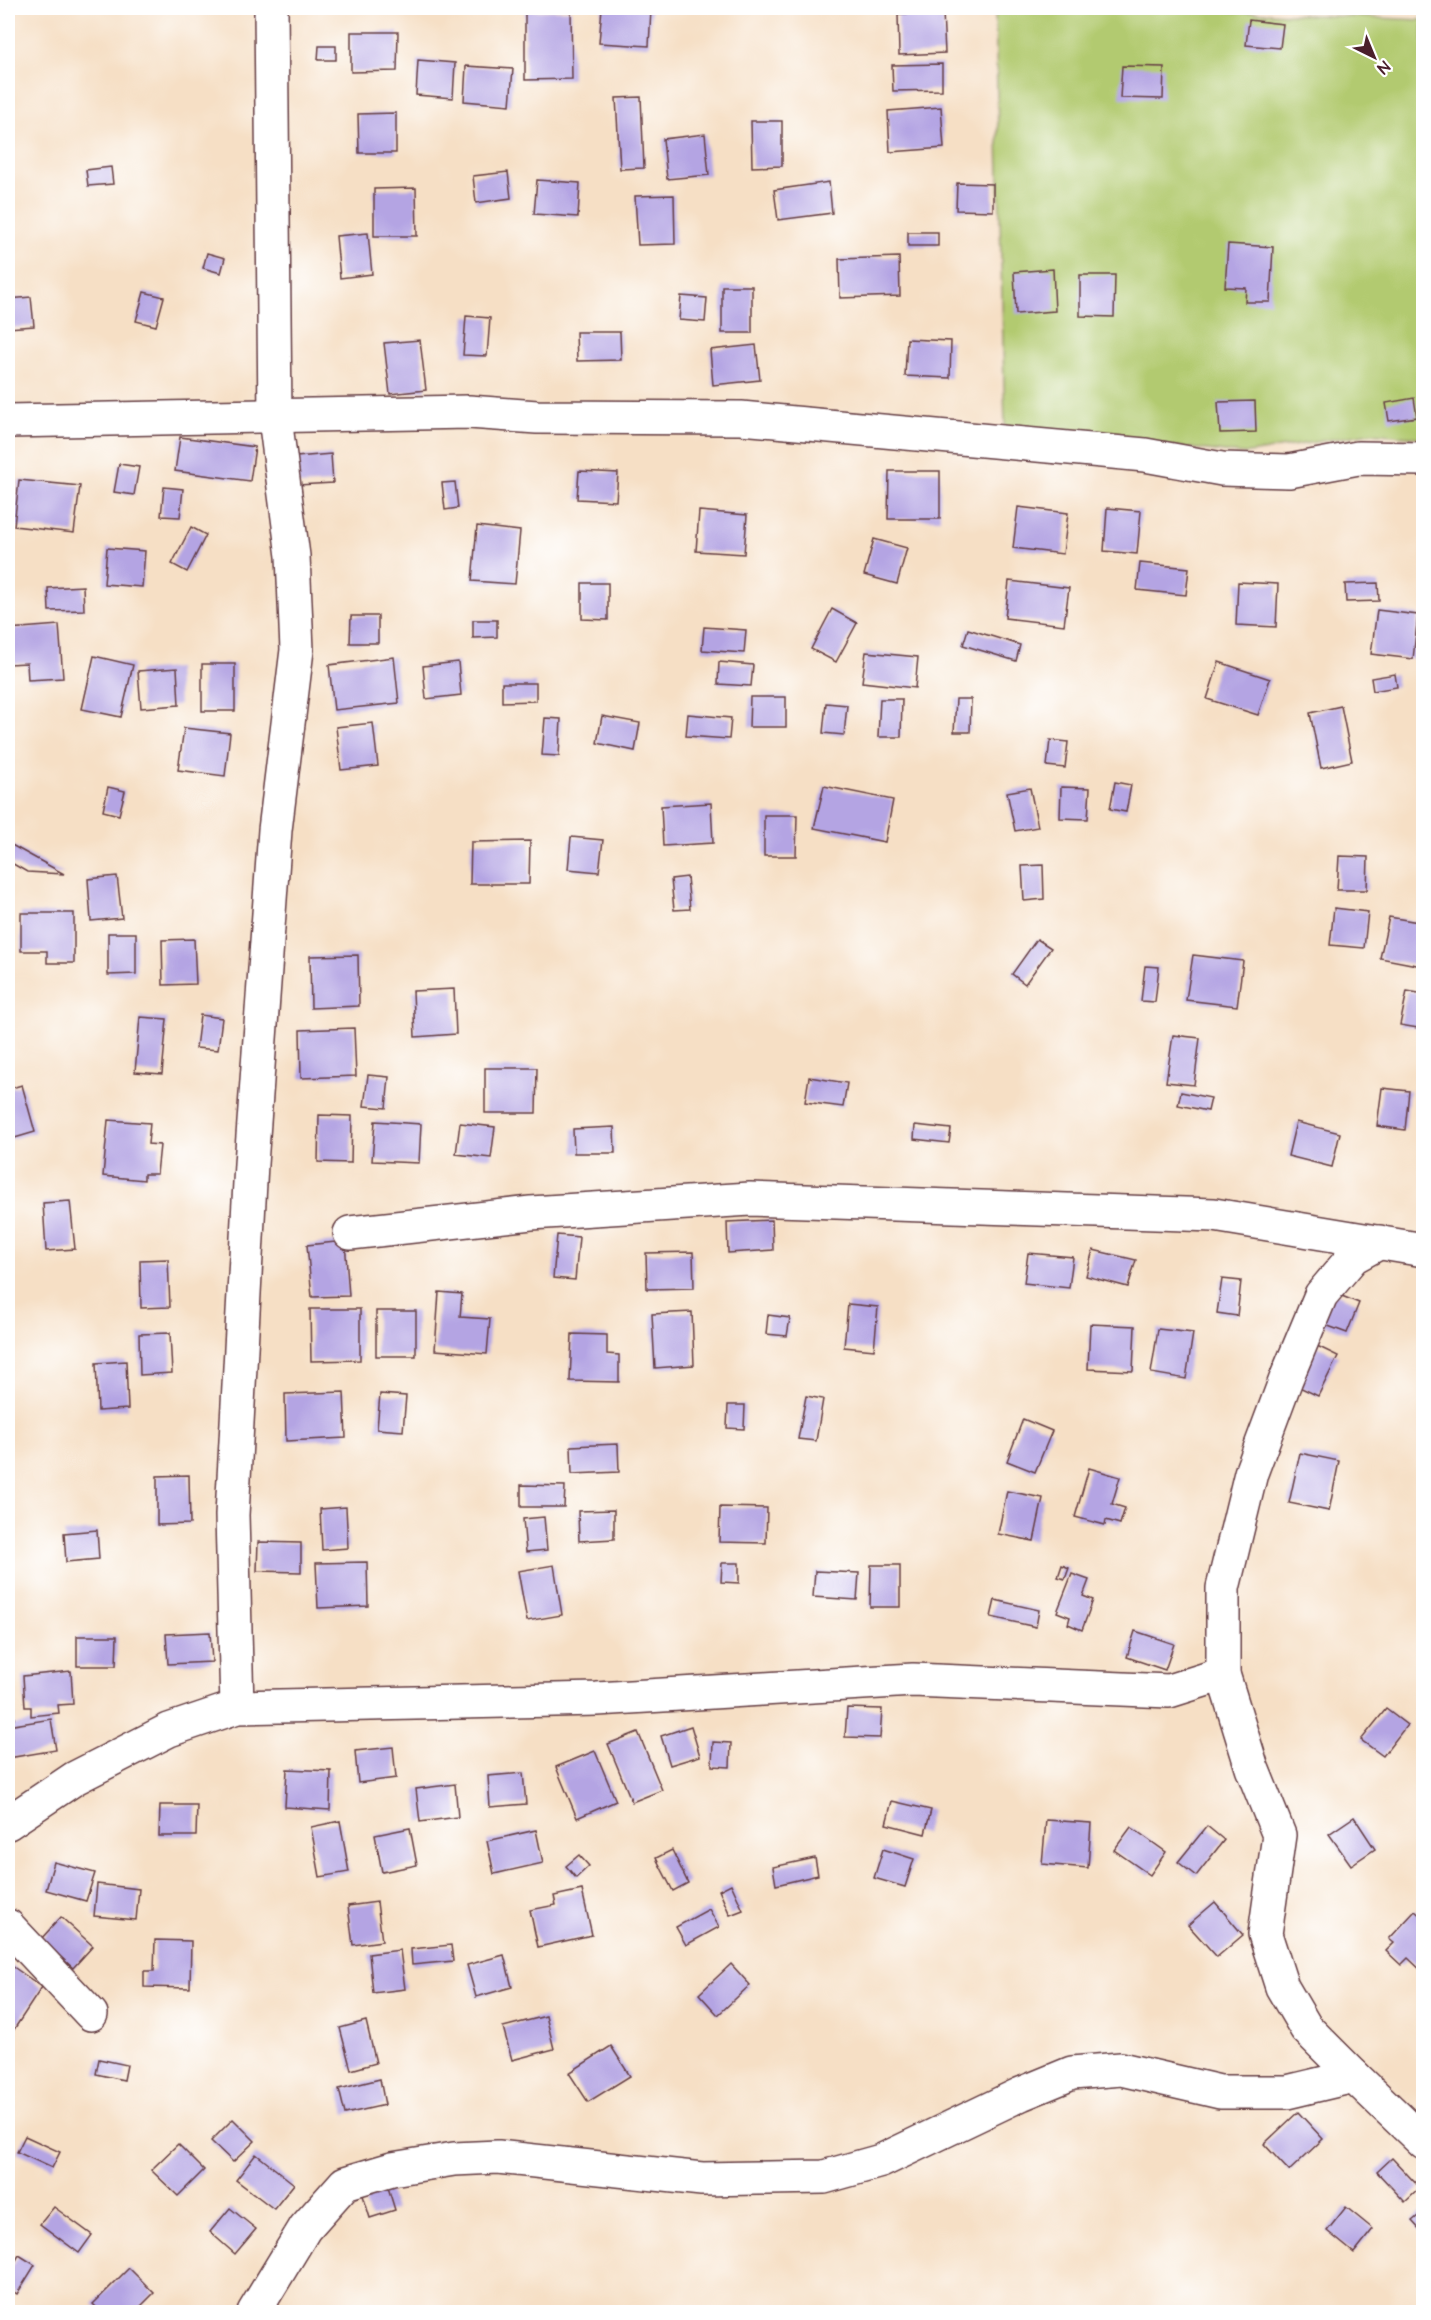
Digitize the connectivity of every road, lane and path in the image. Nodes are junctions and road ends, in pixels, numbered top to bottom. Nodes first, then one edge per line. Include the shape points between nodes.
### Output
1 (271, 8) edge
2 (275, 418) junction
3 (8, 421) edge
4 (1424, 459) edge
5 (350, 1233) dead end
6 (1380, 1242) junction
7 (1424, 1250) edge
8 (1223, 1674) junction
9 (237, 1707) junction
10 (8, 1823) edge
11 (8, 1926) edge
12 (91, 2014) dead end
13 (1354, 2076) junction
14 (1424, 2143) edge
15 (254, 2313) edge

1 - 2 street
2 - 3 street
2 - 4 street via 469,412 537,417 741,418 1145,455 1222,469 1289,471 1358,458
2 - 9 street via 293,556 297,650 275,830 251,1164 232,1515
5 - 6 street via 531,1213 750,1199 1214,1215
6 - 7 street
6 - 8 street via 1353,1257 1321,1295 1251,1473 1223,1588
8 - 9 street via 1169,1690 913,1680 597,1699
8 - 13 street via 1252,1768 1279,1835 1265,1934 1282,1987 1306,2028
9 - 10 street via 169,1730 75,1778
11 - 12 street
13 - 14 street
13 - 15 street via 1287,2092 1220,2092 1121,2069 1072,2073 881,2161 824,2177 702,2179 498,2157 392,2169 345,2183 305,2228

